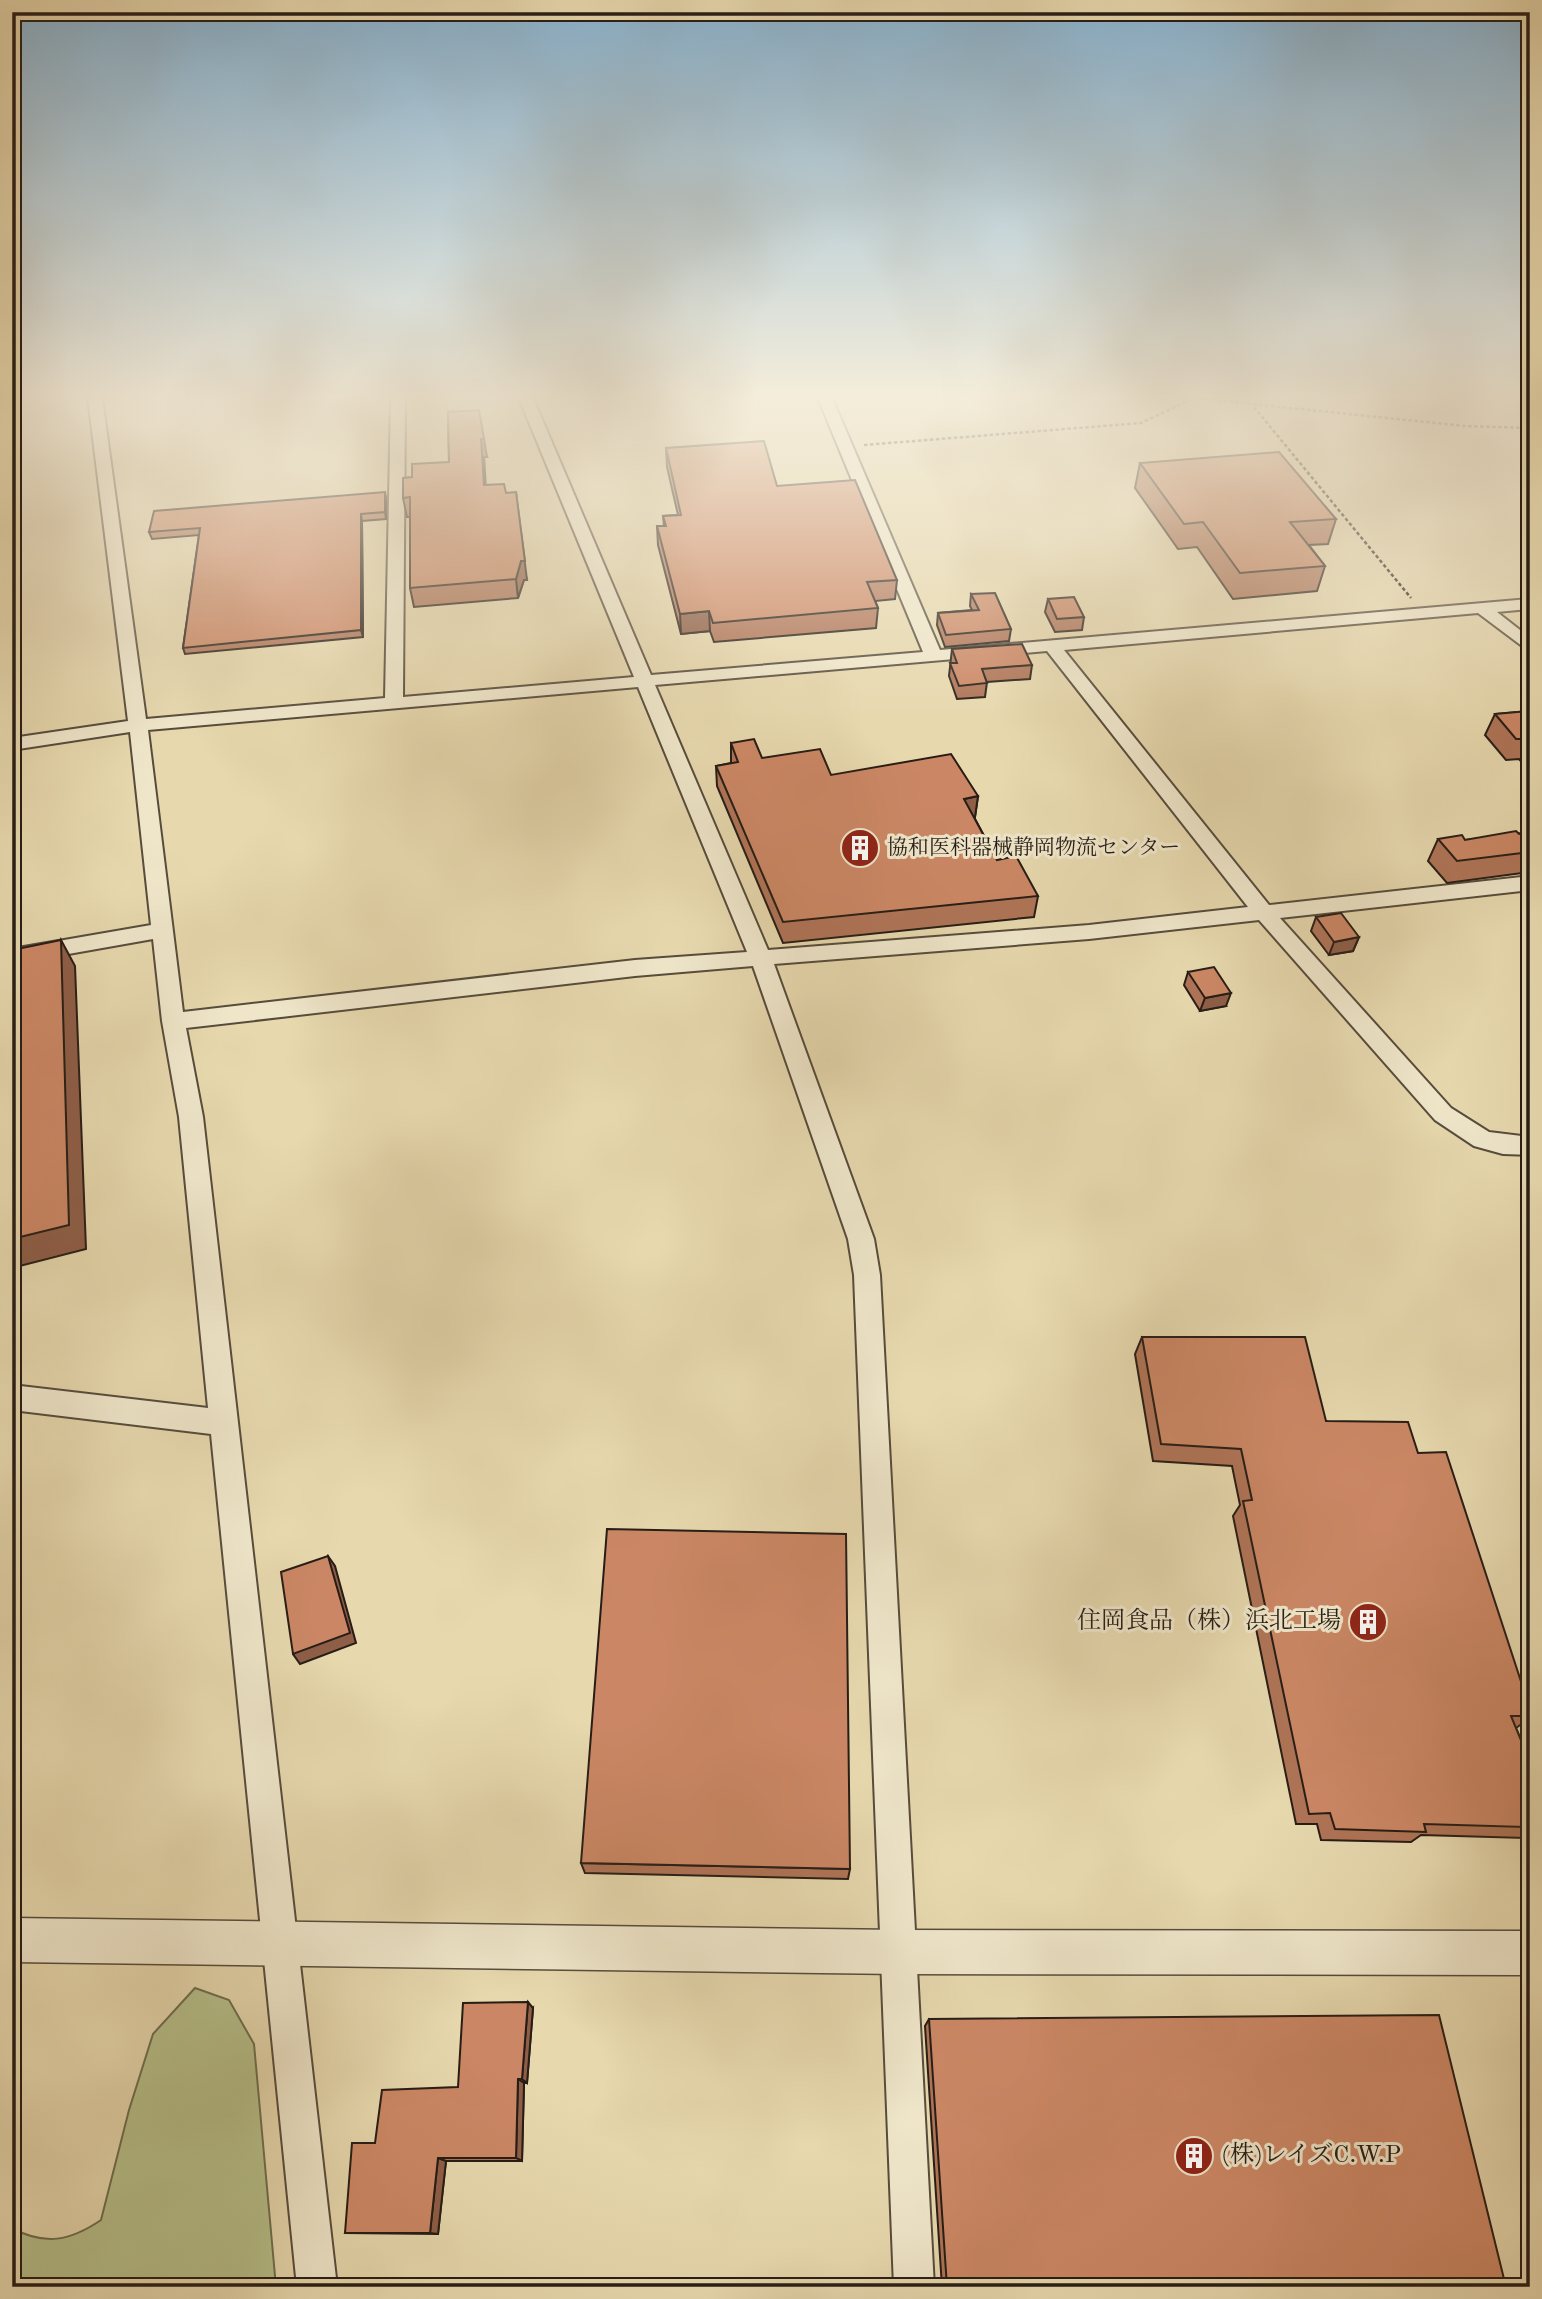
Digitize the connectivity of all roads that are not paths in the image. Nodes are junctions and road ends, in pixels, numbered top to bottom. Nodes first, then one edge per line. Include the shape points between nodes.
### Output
1 (108, 505) edge
2 (397, 505) edge
3 (571, 505) edge
4 (872, 505) edge
5 (1530, 604) edge
6 (1482, 608) junction
7 (1052, 646) junction
8 (1530, 647) edge
9 (934, 657) junction
10 (646, 682) junction
11 (394, 703) junction
12 (138, 725) junction
13 (12, 744) edge
14 (1530, 883) edge
15 (1265, 914) junction
16 (163, 930) junction
17 (12, 957) edge
18 (761, 958) junction
19 (173, 1021) junction
20 (1530, 1146) edge
21 (12, 1397) edge
22 (225, 1423) junction
23 (12, 1940) edge
24 (281, 1944) junction
25 (900, 1952) junction
26 (1530, 1953) edge
27 (317, 2287) edge
28 (914, 2287) edge

1 - 12 street
2 - 11 street
3 - 10 street
4 - 9 street
5 - 6 street
6 - 7 street
6 - 8 street
7 - 9 street
7 - 15 street
9 - 10 street
10 - 11 street
10 - 18 street
11 - 12 street
12 - 13 street
12 - 16 street
14 - 15 street
15 - 18 street
15 - 20 street via 1443,1114 1469,1135 1488,1143
16 - 17 street
16 - 19 street
18 - 19 street
18 - 25 street via 861,1240 867,1275
19 - 22 street via 191,1117
21 - 22 street
22 - 24 street
23 - 24 street
24 - 25 street
24 - 27 street
25 - 26 street
25 - 28 street

